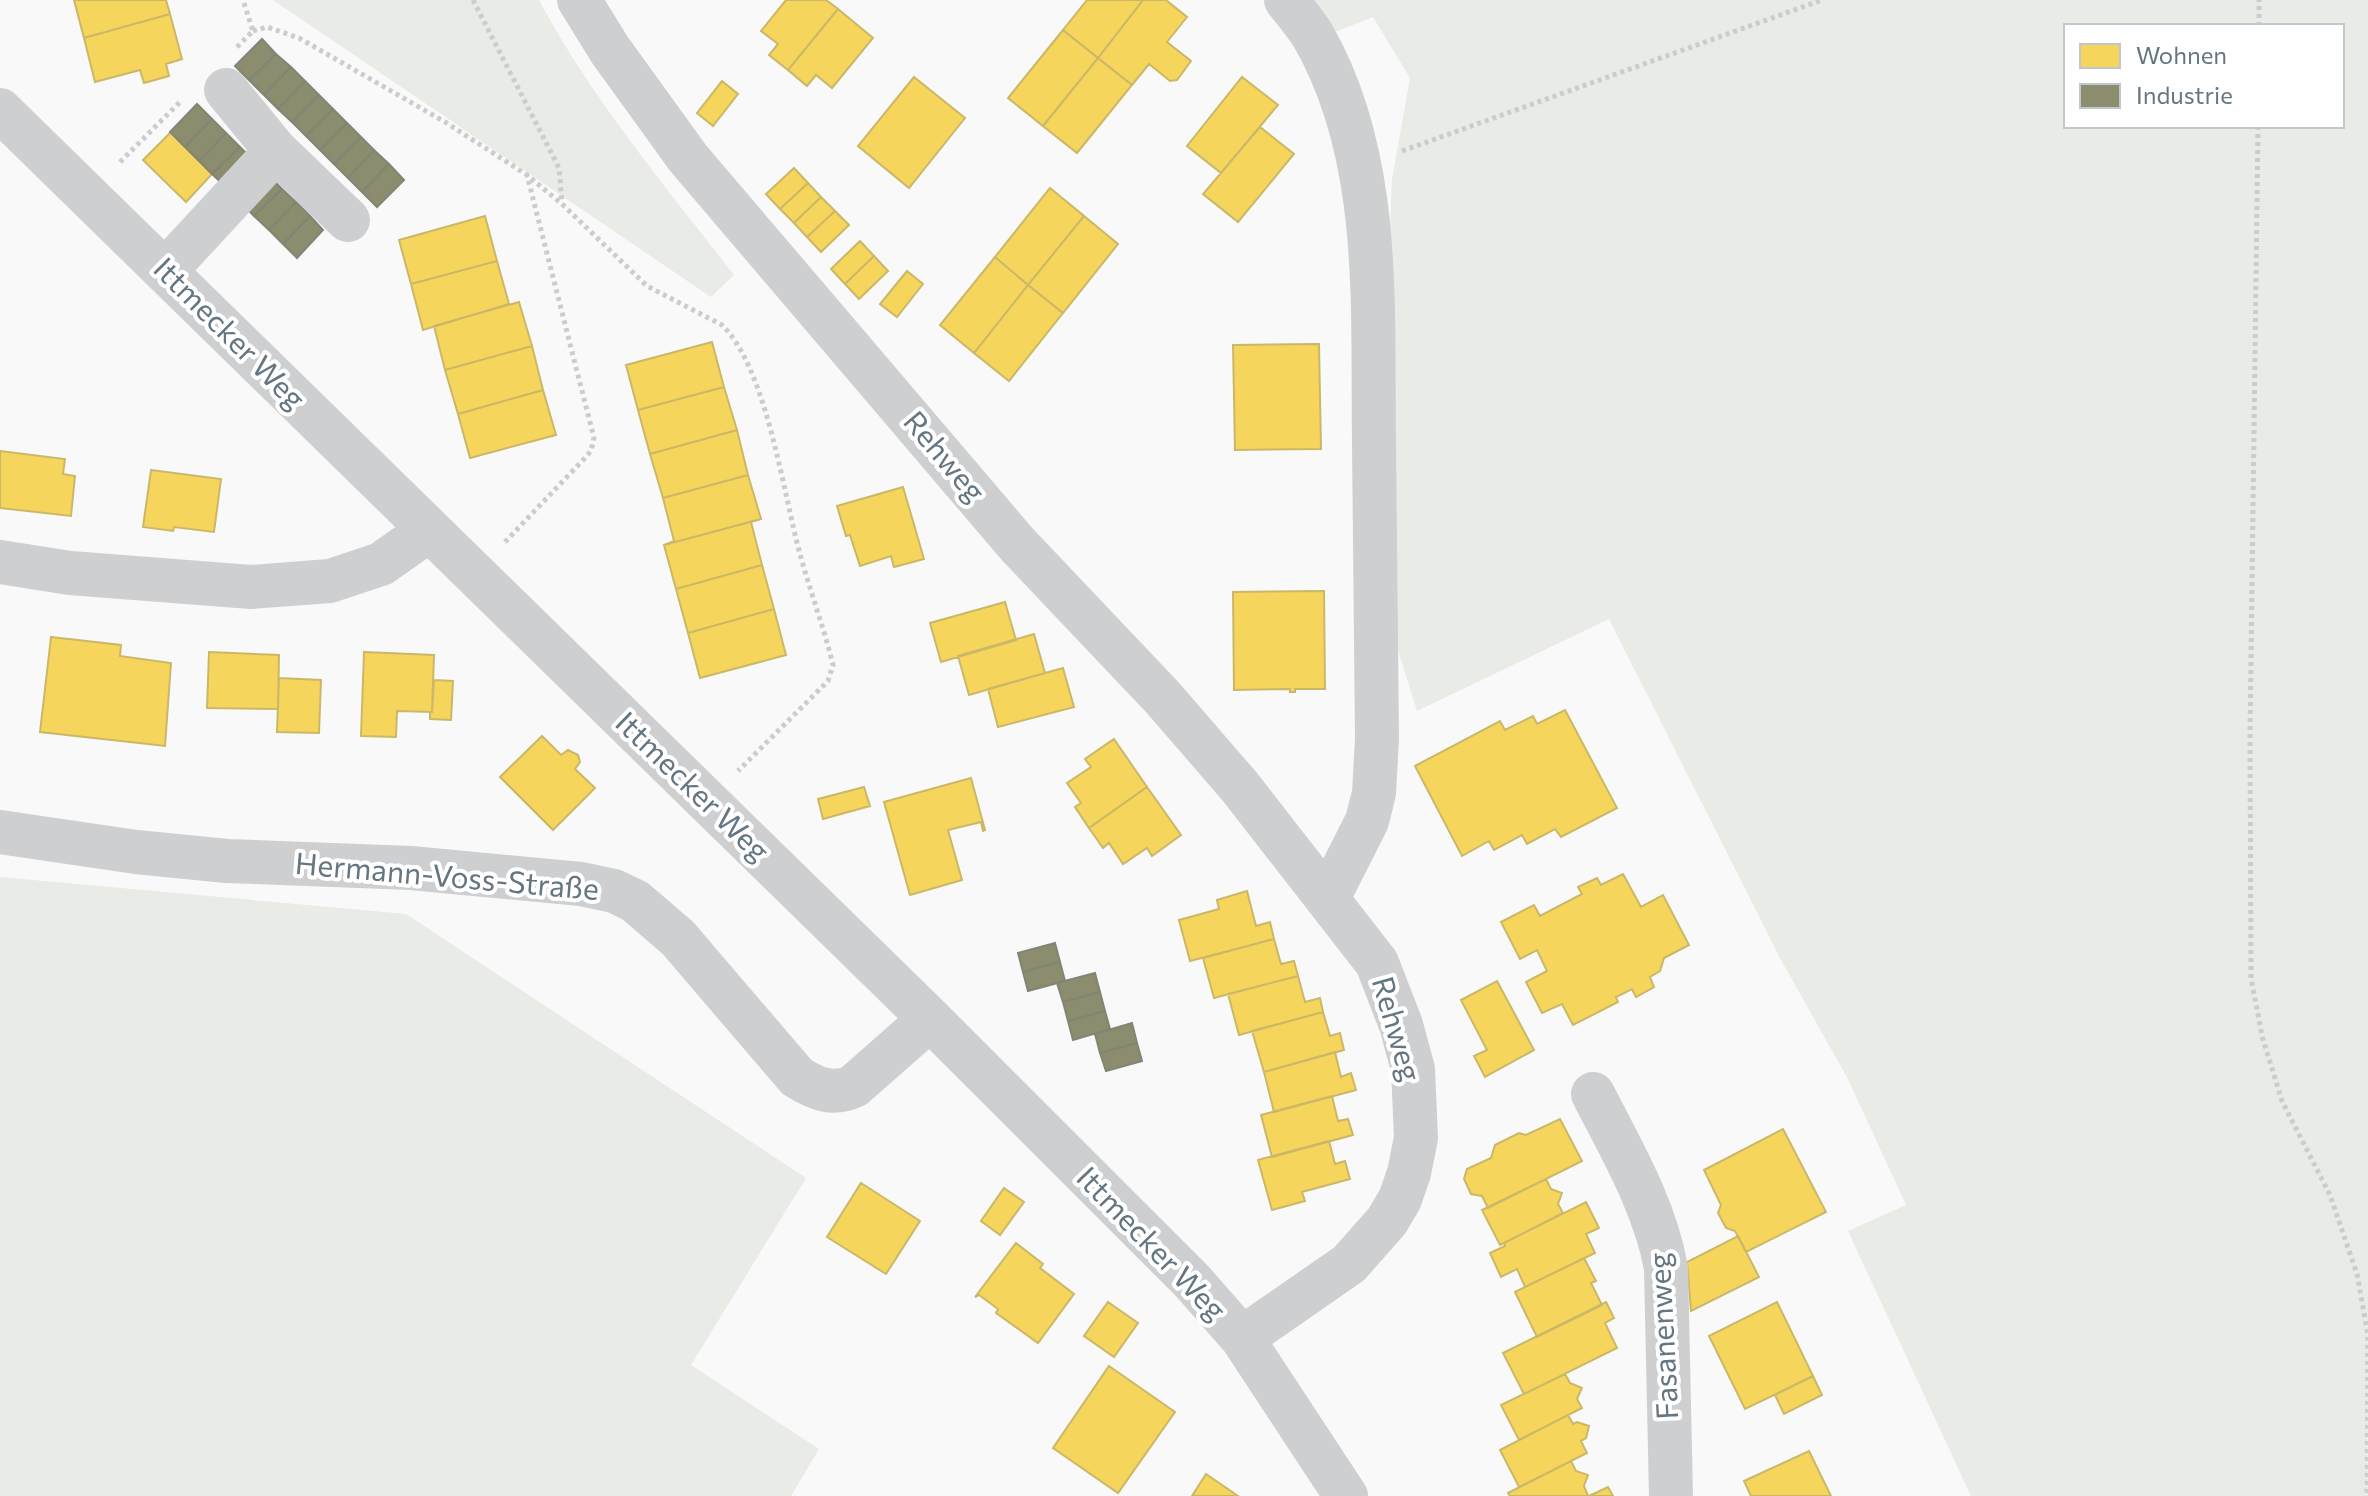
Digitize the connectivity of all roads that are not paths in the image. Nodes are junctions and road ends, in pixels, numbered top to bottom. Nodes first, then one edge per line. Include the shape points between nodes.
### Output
1 (579, 0) edge
2 (1286, 0) edge
3 (226, 90) dead end
4 (0, 110) edge
5 (276, 151) junction
6 (348, 220) dead end
7 (165, 271) junction
8 (428, 531) junction
9 (0, 562) edge
10 (0, 832) edge
11 (1328, 898) junction
12 (930, 1019) junction
13 (1593, 1094) dead end
14 (1242, 1338) junction
15 (1346, 1496) edge
16 (1671, 1496) edge

1 - 11 street, Rehweg via 688,158 1017,544 1240,787
2 - 11 street via 1311,34 1337,88 1362,170 1369,240 1374,793 1367,821
3 - 5 street
4 - 7 street, Ittmecker Weg
5 - 6 street
5 - 7 street
7 - 8 street, Ittmecker Weg
8 - 9 street via 381,564 330,581 251,587 70,573
8 - 12 street, Ittmecker Weg
10 - 12 street, Hermann-Voss-Straße via 227,861 411,868 614,891 635,901 678,938 797,1077 828,1091 854,1086
11 - 14 street, Rehweg via 1377,963 1413,1069 1416,1138 1400,1199 1387,1221 1349,1264
12 - 14 street, Ittmecker Weg via 1192,1281
13 - 16 street, Fasanenweg via 1646,1201 1666,1268
14 - 15 street, Ittmecker Weg

